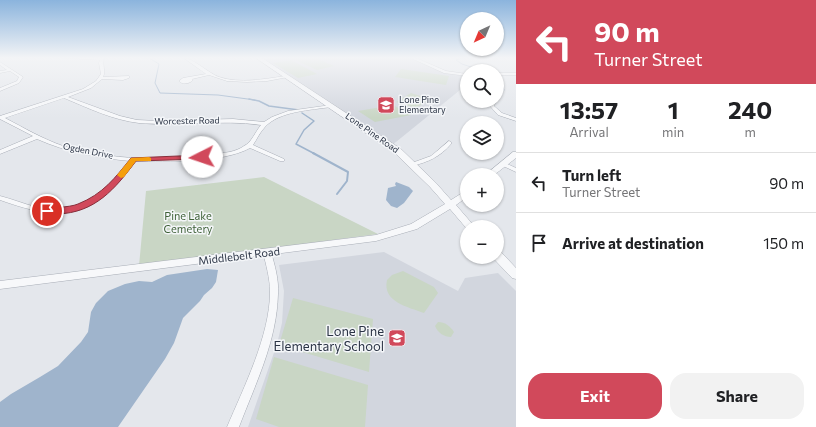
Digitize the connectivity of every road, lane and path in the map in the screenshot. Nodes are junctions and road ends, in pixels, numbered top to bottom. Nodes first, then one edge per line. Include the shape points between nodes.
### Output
1 (20, 78) edge
2 (101, 78) joint
3 (113, 78) dead end
4 (222, 78) edge
5 (277, 78) edge
6 (287, 78) edge
7 (0, 90) edge
8 (65, 96) junction
9 (331, 106) junction
10 (493, 108) edge
11 (1, 118) edge
12 (516, 120) edge
13 (265, 124) junction
14 (36, 137) junction
15 (449, 143) dead end
16 (250, 146) junction
17 (0, 152) edge
18 (516, 154) edge
19 (134, 159) junction
20 (282, 160) dead end
21 (412, 164) junction
22 (503, 164) junction
23 (498, 168) edge
24 (516, 170) edge
25 (0, 198) edge
26 (460, 198) edge
27 (450, 205) junction
28 (464, 220) edge
29 (267, 252) junction
30 (504, 262) edge
31 (516, 275) edge
32 (0, 285) edge
33 (233, 427) edge

1 - 7 street via 18,82
2 - 3 street
2 - 8 street via 89,87
4 - 5 street via 246,81
6 - 9 street, Lone Pine Road
8 - 11 street
8 - 13 street, Worcester Road via 101,112 138,121 176,123 224,120
9 - 13 street via 280,116
9 - 21 street, Lone Pine Road via 386,142
10 - 12 street
11 - 14 street, Ogden Drive
13 - 16 street
14 - 17 street
14 - 19 street, Ogden Drive via 78,151
15 - 21 street via 429,160
16 - 19 street, Ogden Drive via 229,154
16 - 20 street
18 - 22 street
19 - 25 street via 115,184 101,196 68,211 47,211
21 - 27 street, Lone Pine Road
22 - 23 street
22 - 24 street
26 - 27 street, Middlebelt Road
27 - 28 street, Lone Pine Road
27 - 29 street, Middlebelt Road via 422,224 391,235
29 - 32 street, Middlebelt Road
29 - 33 street via 274,294 268,333
30 - 31 street

